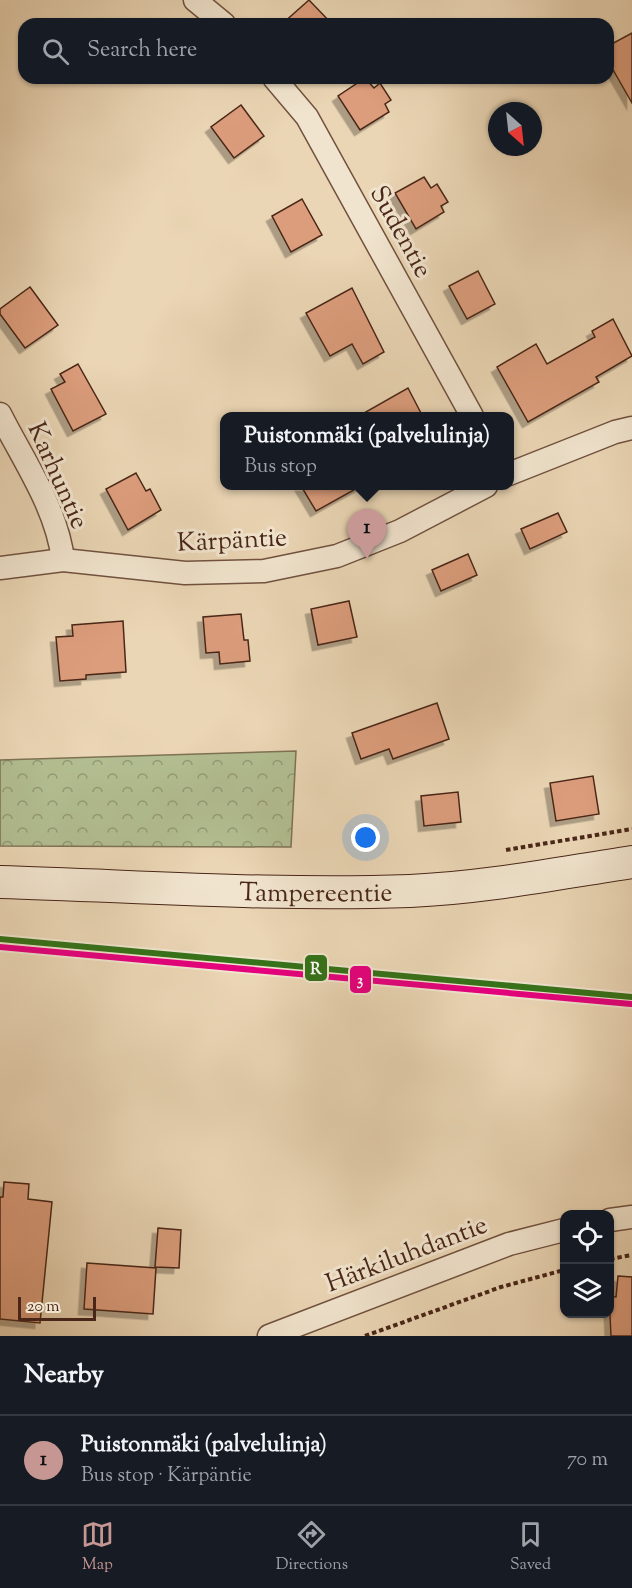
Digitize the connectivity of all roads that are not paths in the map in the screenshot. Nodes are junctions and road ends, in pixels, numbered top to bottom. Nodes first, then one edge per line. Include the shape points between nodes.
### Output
1 (195, 0) edge
2 (217, 18) edge
3 (279, 84) edge
4 (469, 412) edge
5 (0, 414) edge
6 (632, 428) edge
7 (514, 472) edge
8 (478, 490) edge
9 (63, 560) junction
10 (0, 568) edge
11 (632, 862) edge
12 (0, 882) edge
13 (632, 1217) edge
14 (614, 1219) edge
15 (560, 1231) edge
16 (269, 1336) edge

1 - 2 street
3 - 4 street, Sudentie via 308,117
5 - 9 street, Karhuntie via 46,505 61,543
6 - 7 street
8 - 9 street, Kärpäntie via 399,531 337,556 264,571 185,573
9 - 10 street, Kärpäntie
11 - 12 main road, Tampereentie via 413,891
13 - 14 street
15 - 16 street, Härkiluhdantie via 509,1244

